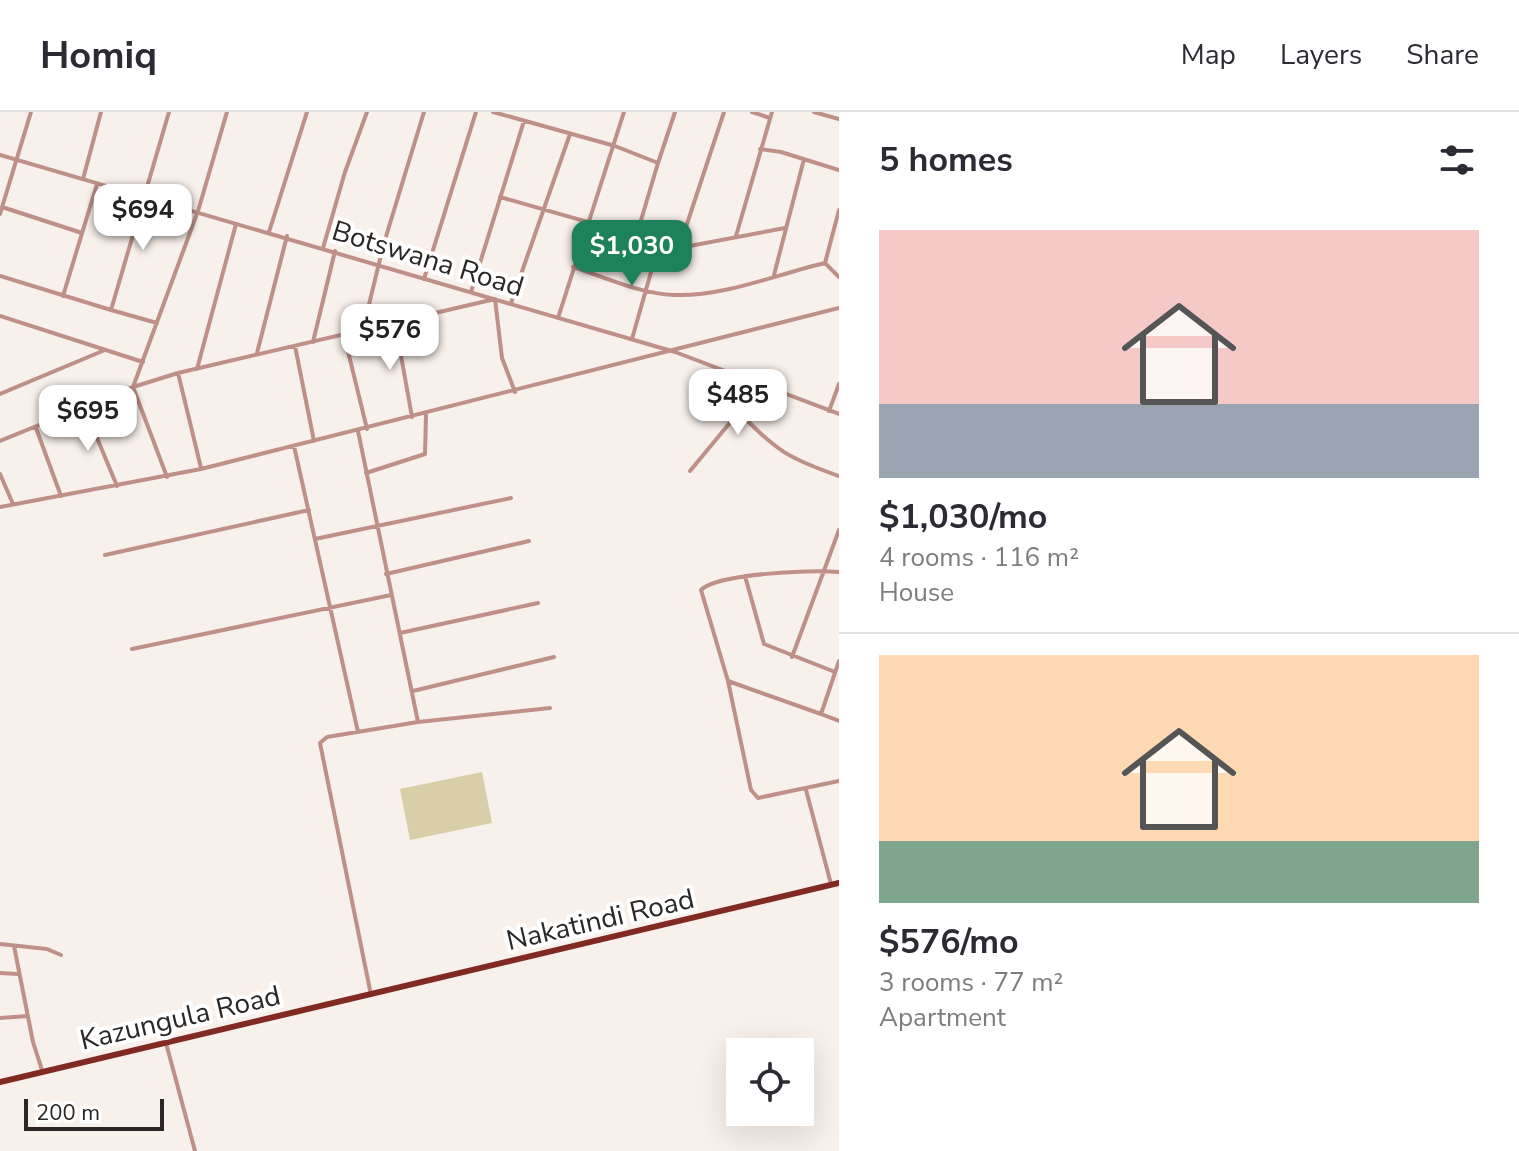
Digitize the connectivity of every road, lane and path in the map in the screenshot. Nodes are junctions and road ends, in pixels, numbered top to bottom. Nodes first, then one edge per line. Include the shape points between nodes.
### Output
1 (31, 112) edge
2 (101, 112) edge
3 (169, 112) edge
4 (227, 112) edge
5 (307, 112) edge
6 (367, 112) edge
7 (424, 112) edge
8 (476, 112) edge
9 (493, 112) edge
10 (624, 112) edge
11 (675, 112) edge
12 (724, 112) edge
13 (752, 112) edge
14 (817, 112) edge
15 (771, 115) edge
16 (839, 119) edge
17 (524, 121) junction
18 (570, 134) junction
19 (615, 146) junction
20 (760, 149) junction
21 (0, 155) edge
22 (804, 159) junction
23 (17, 160) junction
24 (658, 163) junction
25 (839, 170) edge
26 (83, 179) junction
27 (97, 183) junction
28 (144, 195) junction
29 (500, 197) junction
30 (2, 207) junction
31 (545, 208) junction
32 (839, 210) edge
33 (198, 211) junction
34 (0, 214) edge
35 (236, 222) junction
36 (588, 222) junction
37 (785, 228) junction
38 (269, 232) junction
39 (82, 233) junction
40 (287, 236) junction
41 (636, 237) junction
42 (735, 237) junction
43 (659, 244) junction
44 (323, 248) junction
45 (679, 248) junction
46 (335, 251) junction
47 (825, 263) junction
48 (381, 265) junction
49 (573, 267) junction
50 (774, 275) junction
51 (0, 276) edge
52 (839, 277) edge
53 (424, 279) junction
54 (645, 291) junction
55 (471, 292) junction
56 (63, 296) junction
57 (495, 299) junction
58 (511, 303) junction
59 (839, 308) edge
60 (111, 310) junction
61 (0, 316) edge
62 (558, 318) junction
63 (395, 322) junction
64 (157, 323) junction
65 (363, 329) junction
66 (344, 335) junction
67 (632, 339) junction
68 (313, 342) junction
69 (295, 346) junction
70 (106, 350) junction
71 (675, 352) junction
72 (257, 353) junction
73 (143, 362) junction
74 (197, 369) junction
75 (178, 373) junction
76 (763, 384) junction
77 (839, 384) edge
78 (133, 387) junction
79 (515, 392) junction
80 (0, 394) edge
81 (85, 409) junction
82 (829, 411) junction
83 (740, 413) junction
84 (839, 414) edge
85 (426, 415) junction
86 (412, 417) junction
87 (36, 428) junction
88 (367, 429) junction
89 (358, 431) junction
90 (0, 441) edge
91 (314, 441) junction
92 (294, 446) junction
93 (201, 469) junction
94 (690, 471) dead end
95 (366, 473) junction
96 (0, 474) edge
97 (839, 476) edge
98 (167, 477) junction
99 (117, 486) junction
100 (61, 496) junction
101 (511, 498) dead end
102 (13, 504) junction
103 (0, 507) edge
104 (309, 510) junction
105 (377, 527) junction
106 (839, 530) edge
107 (315, 539) junction
108 (529, 541) dead end
109 (105, 555) dead end
110 (824, 571) junction
111 (839, 572) edge
112 (386, 574) junction
113 (745, 576) junction
114 (391, 595) junction
115 (538, 603) dead end
116 (329, 609) junction
117 (400, 633) junction
118 (132, 649) dead end
119 (554, 657) dead end
120 (792, 657) junction
121 (839, 661) edge
122 (835, 672) junction
123 (728, 681) junction
124 (413, 691) junction
125 (550, 708) dead end
126 (821, 714) junction
127 (839, 721) edge
128 (418, 722) junction
129 (358, 732) junction
130 (839, 781) edge
131 (806, 790) junction
132 (835, 884) edge
133 (0, 944) edge
134 (14, 946) junction
135 (61, 955) dead end
136 (0, 973) edge
137 (18, 974) junction
138 (371, 995) junction
139 (28, 1016) junction
140 (0, 1018) edge
141 (166, 1043) junction
142 (42, 1070) junction
143 (0, 1082) edge
144 (195, 1151) edge

1 - 23 street
2 - 26 street
3 - 28 street
4 - 33 street
5 - 38 street
6 - 44 street
7 - 48 street
8 - 53 street
9 - 17 street
10 - 19 street
11 - 24 street
12 - 45 street
13 - 15 street
14 - 16 street
15 - 20 street
17 - 18 street
17 - 29 street
18 - 19 street
18 - 31 street
19 - 24 street
19 - 36 street
20 - 22 street
20 - 42 street
21 - 23 street, Botswana Road
22 - 25 street
22 - 37 street
23 - 26 street, Botswana Road
23 - 30 street
24 - 41 street
26 - 27 street, Botswana Road
27 - 28 street, Botswana Road
27 - 39 street
28 - 33 street, Botswana Road
28 - 60 street
29 - 31 street
29 - 55 street
30 - 34 street
30 - 39 street
31 - 36 street
31 - 58 street
32 - 47 street
33 - 35 street, Botswana Road
33 - 64 street
35 - 38 street, Botswana Road
35 - 74 street
36 - 41 street
36 - 49 street
37 - 42 street
37 - 50 street
38 - 40 street, Botswana Road
39 - 56 street
40 - 44 street, Botswana Road
40 - 72 street
41 - 43 street
42 - 45 street
43 - 45 street
43 - 54 street
44 - 46 street, Botswana Road
46 - 48 street, Botswana Road
46 - 68 street
47 - 50 street
47 - 52 street
48 - 53 street, Botswana Road
48 - 65 street
49 - 54 street
49 - 62 street
50 - 54 street via 693,294
51 - 56 street
53 - 55 street, Botswana Road
54 - 67 street
55 - 57 street, Botswana Road
56 - 60 street
57 - 58 street, Botswana Road
57 - 63 street
57 - 79 street via 500,348
58 - 62 street, Botswana Road
59 - 71 street
60 - 64 street
61 - 70 street
62 - 67 street, Botswana Road
63 - 65 street
63 - 86 street
64 - 73 street
65 - 66 street
66 - 68 street
66 - 88 street
67 - 71 street, Botswana Road
68 - 69 street
69 - 72 street
69 - 91 street
70 - 73 street
70 - 80 street
71 - 76 street, Botswana Road
71 - 79 street
72 - 74 street
73 - 78 street
74 - 75 street
75 - 78 street
75 - 93 street
76 - 82 street, Botswana Road
76 - 83 street
77 - 82 street
78 - 81 street
78 - 98 street
79 - 85 street
81 - 87 street
81 - 99 street
82 - 84 street, Botswana Road
83 - 94 street
83 - 97 street via 775,449
85 - 86 street
85 - 95 street via 425,454
86 - 88 street
87 - 90 street
87 - 100 street
88 - 89 street
89 - 91 street
89 - 95 street
91 - 92 street
92 - 93 street
92 - 104 street
93 - 98 street
95 - 105 street
96 - 102 street
98 - 99 street
99 - 100 street
100 - 102 street
101 - 105 street
102 - 103 street
104 - 107 street
104 - 109 street
105 - 107 street
105 - 112 street
106 - 110 street
107 - 116 street
108 - 112 street
110 - 111 street
110 - 113 street
110 - 120 street
112 - 114 street
113 - 120 street via 764,644
113 - 123 street via 701,590
114 - 116 street
114 - 117 street
115 - 117 street
116 - 118 street
116 - 129 street
117 - 124 street
119 - 124 street
120 - 122 street
121 - 122 street
122 - 126 street
123 - 126 street
123 - 131 street via 751,790 758,798
124 - 128 street
125 - 128 street
126 - 127 street
128 - 129 street
129 - 138 street via 327,737 319,748
130 - 131 street
131 - 132 street
132 - 138 highway, Nakatindi Road
133 - 134 street
134 - 135 street
134 - 137 street
136 - 137 street
137 - 139 street
138 - 141 highway, Kazungula Road
139 - 140 street
139 - 142 street
141 - 142 highway, Kazungula Road
141 - 144 street
142 - 143 highway, Kazungula Road

